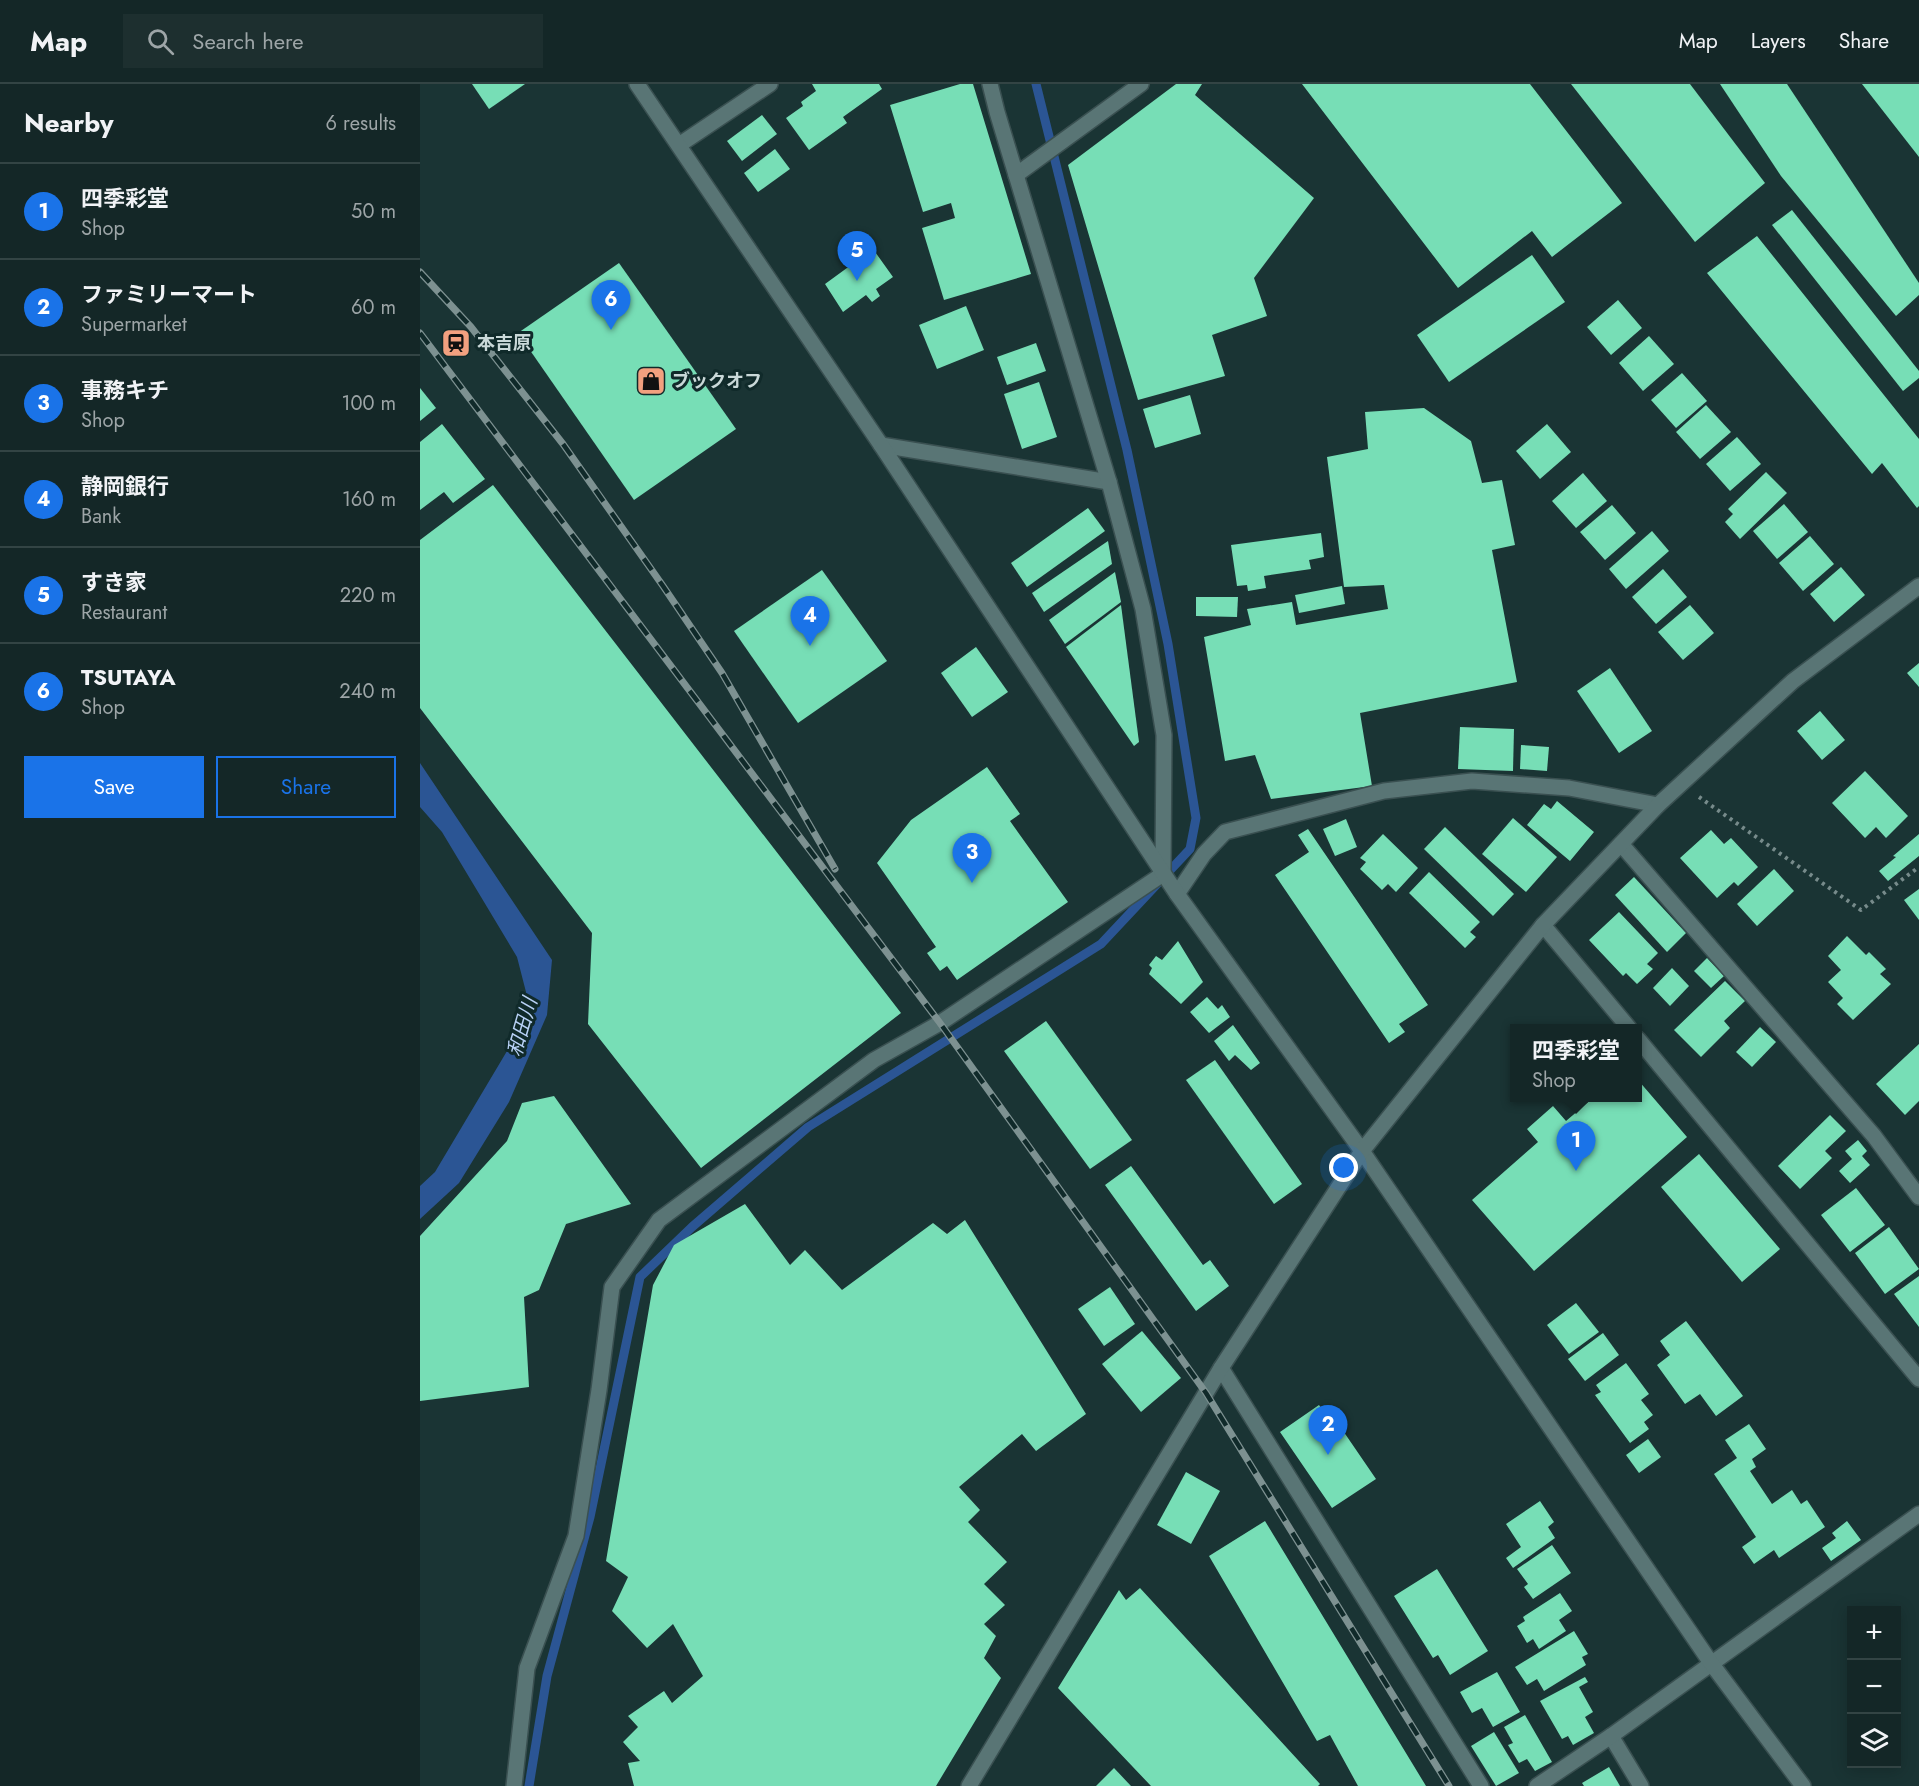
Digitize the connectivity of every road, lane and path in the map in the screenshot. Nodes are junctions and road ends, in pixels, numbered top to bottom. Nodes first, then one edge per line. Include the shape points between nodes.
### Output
1 (637, 84) edge
2 (770, 84) edge
3 (990, 84) edge
4 (1141, 84) edge
5 (679, 145) junction
6 (1016, 175) junction
7 (881, 445) junction
8 (1109, 482) junction
9 (1919, 586) edge
10 (1681, 785) junction
11 (1658, 806) junction
12 (1621, 844) junction
13 (1919, 867) edge
14 (1163, 874) junction
15 (1177, 894) junction
16 (1543, 925) junction
17 (1625, 1024) edge
18 (1642, 1044) edge
19 (1362, 1150) junction
20 (1919, 1197) edge
21 (1221, 1368) junction
22 (1919, 1379) edge
23 (1919, 1514) edge
24 (1711, 1663) junction
25 (1611, 1736) junction
26 (514, 1786) edge
27 (969, 1786) edge
28 (1481, 1786) edge
29 (1537, 1786) edge
30 (1641, 1786) edge
31 (1803, 1786) edge

1 - 5 street
2 - 5 street
3 - 6 street
4 - 6 street
5 - 7 street
6 - 8 street
7 - 8 street
7 - 14 street
8 - 14 street via 1143,609 1164,735
9 - 10 street via 1793,681
10 - 11 street
10 - 13 path via 1861,910
11 - 12 street
11 - 15 street via 1569,788 1472,781 1384,791 1225,832 1204,854
12 - 16 street
12 - 20 street via 1874,1136
14 - 15 street
14 - 26 street via 940,1023 874,1060 652,1229 612,1287 576,1536 527,1668
15 - 19 street
16 - 17 street
16 - 19 street
18 - 22 street
19 - 21 street
19 - 24 street
21 - 27 street
21 - 28 street
23 - 24 street
24 - 25 street
24 - 31 street
25 - 29 street
25 - 30 street

